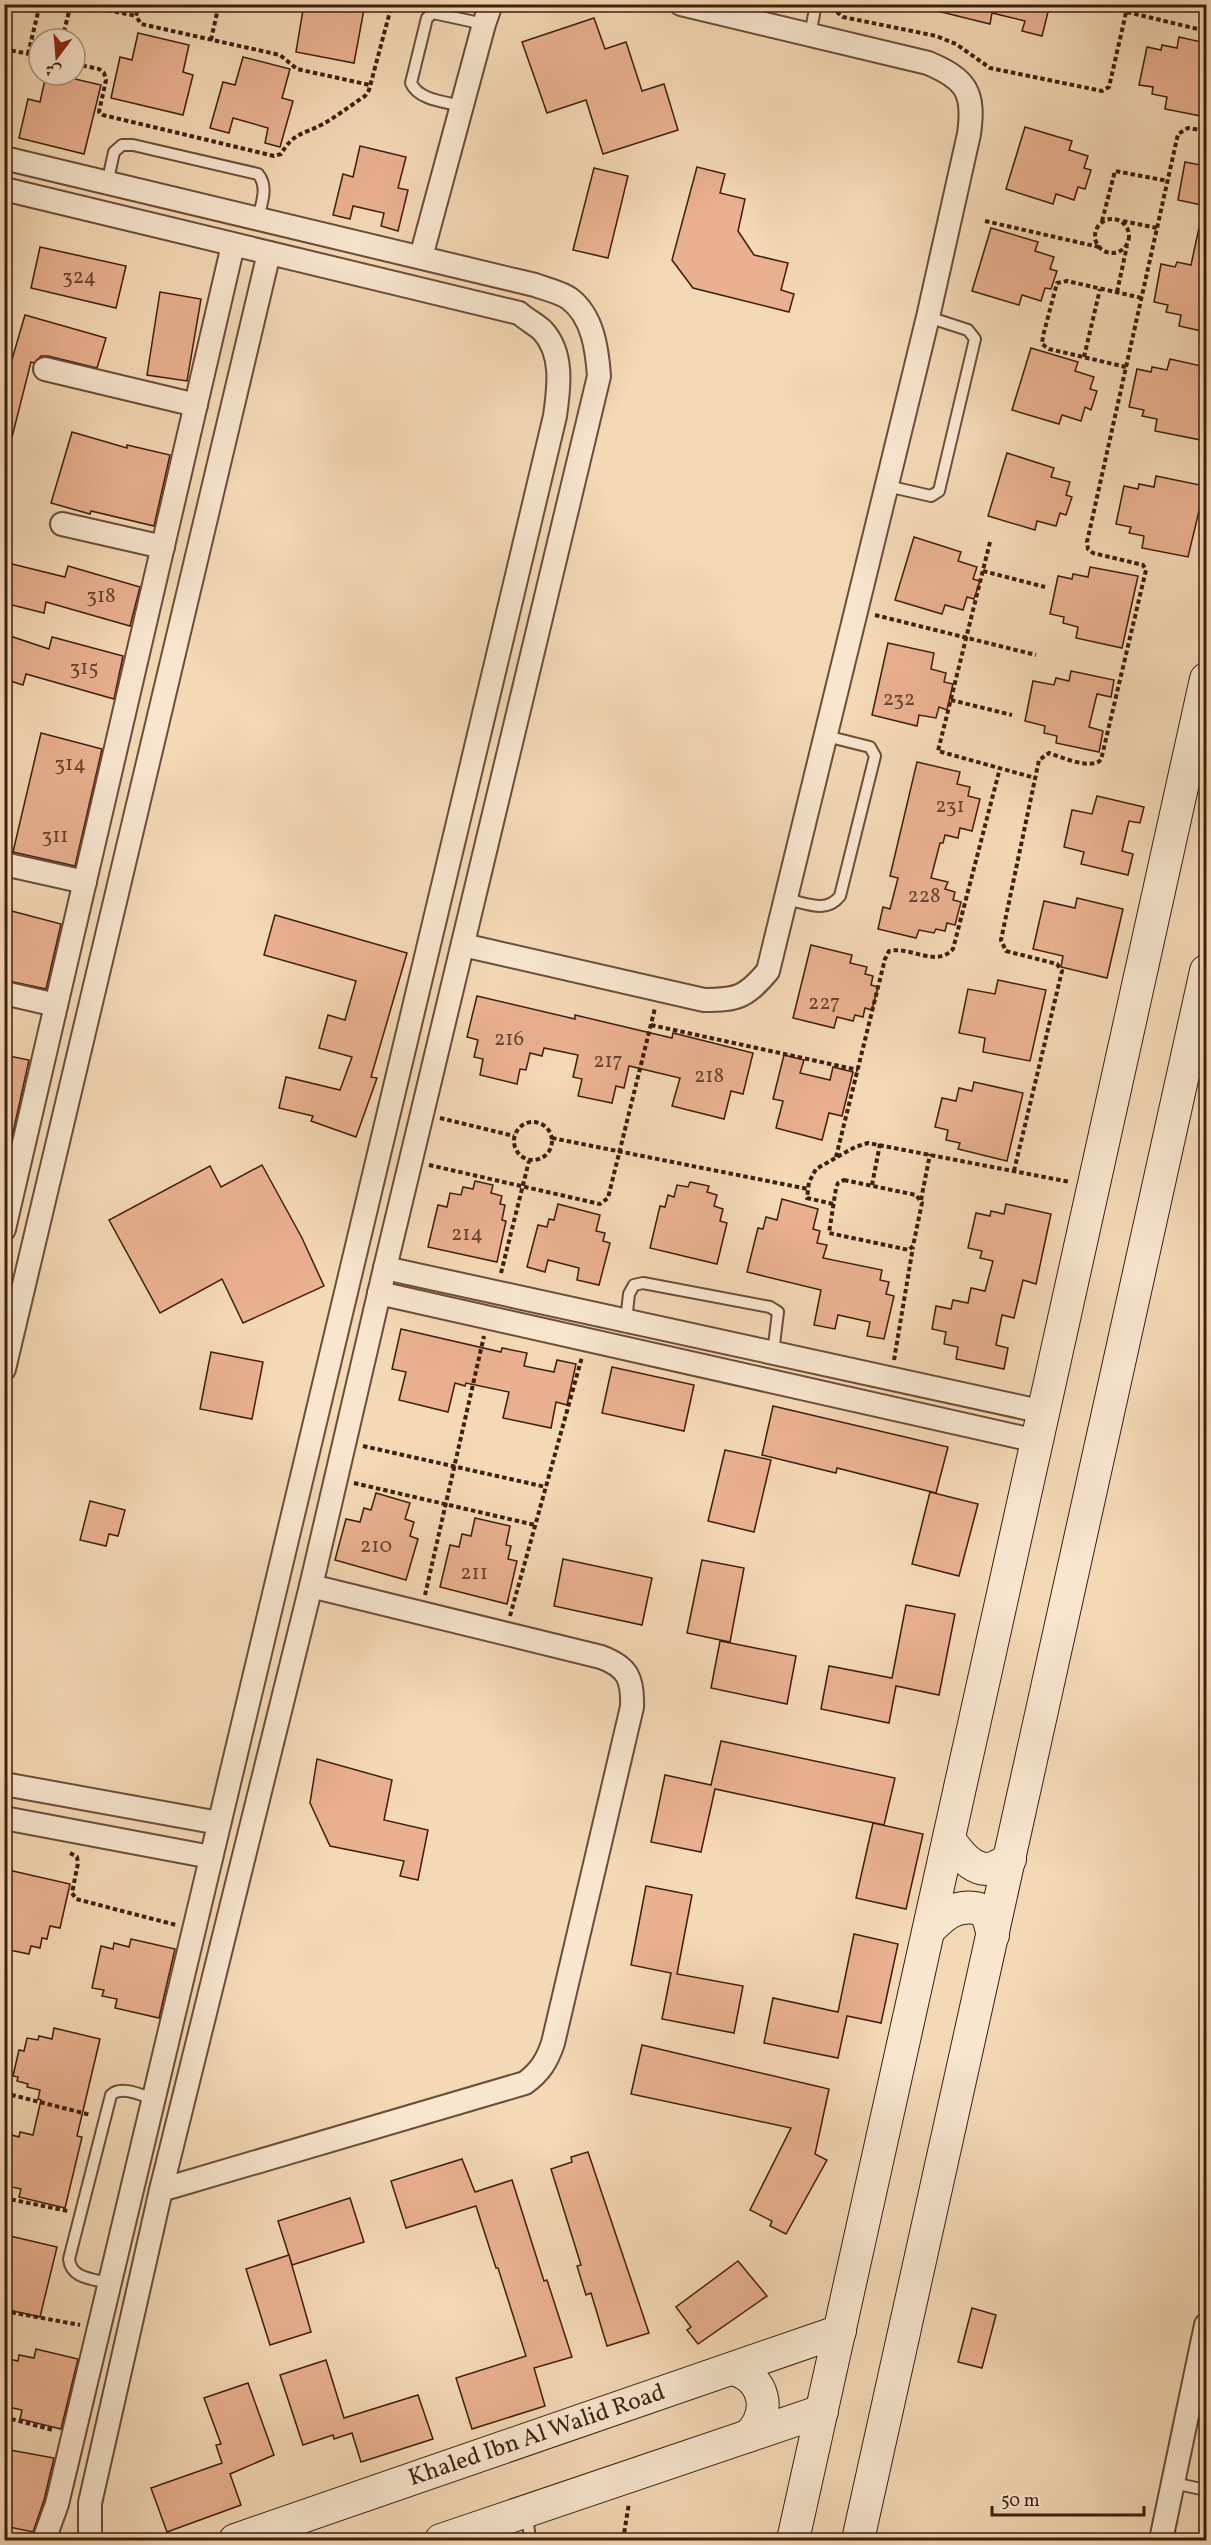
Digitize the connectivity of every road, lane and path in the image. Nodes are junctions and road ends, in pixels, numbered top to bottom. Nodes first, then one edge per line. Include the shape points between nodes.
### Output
1 (40, 4) edge
2 (70, 4) edge
3 (78, 4) edge
4 (139, 4) edge
5 (219, 4) edge
6 (392, 4) edge
7 (681, 4) edge
8 (816, 4) edge
9 (836, 4) edge
10 (1128, 4) edge
11 (1127, 12) junction
12 (487, 14) edge
13 (136, 16) junction
14 (34, 27) edge
15 (65, 27) edge
16 (1206, 31) edge
17 (810, 35) junction
18 (211, 40) junction
19 (4, 49) edge
20 (27, 54) edge
21 (87, 66) edge
22 (370, 85) junction
23 (462, 106) junction
24 (1206, 131) edge
25 (4, 159) edge
26 (1168, 181) junction
27 (106, 184) junction
28 (4, 189) edge
29 (258, 219) junction
30 (1119, 220) junction
31 (985, 221) dead end
32 (1102, 222) junction
33 (1157, 228) junction
34 (1128, 243) junction
35 (233, 244) junction
36 (1099, 247) junction
37 (269, 253) junction
38 (421, 257) junction
39 (1100, 289) junction
40 (1117, 292) junction
41 (1142, 298) junction
42 (928, 317) junction
43 (1084, 357) junction
44 (1126, 367) junction
45 (45, 369) dead end
46 (196, 405) junction
47 (887, 486) junction
48 (62, 524) dead end
49 (990, 542) dead end
50 (163, 547) junction
51 (983, 572) junction
52 (1045, 587) dead end
53 (856, 611) junction
54 (967, 638) junction
55 (1036, 655) dead end
56 (1206, 679) edge
57 (951, 700) junction
58 (1012, 715) dead end
59 (1202, 723) edge
60 (826, 736) junction
61 (1000, 768) junction
62 (1035, 778) junction
63 (1195, 784) edge
64 (4, 864) edge
65 (85, 882) junction
66 (786, 899) junction
67 (463, 945) junction
68 (69, 952) junction
69 (102, 960) junction
70 (1206, 970) edge
71 (660, 990) junction
72 (4, 993) edge
73 (56, 1005) junction
74 (651, 1025) junction
75 (858, 1070) junction
76 (422, 1113) junction
77 (514, 1136) junction
78 (552, 1138) junction
79 (880, 1144) junction
80 (620, 1150) junction
81 (930, 1154) junction
82 (836, 1157) junction
83 (411, 1161) junction
84 (530, 1161) junction
85 (1014, 1171) junction
86 (872, 1185) junction
87 (9, 1186) edge
88 (523, 1187) junction
89 (1094, 1187) junction
90 (808, 1189) junction
91 (921, 1200) junction
92 (833, 1204) junction
93 (5, 1222) edge
94 (913, 1246) junction
95 (385, 1268) junction
96 (379, 1293) junction
97 (496, 1293) junction
98 (488, 1317) junction
99 (626, 1321) junction
100 (587, 1340) junction
101 (773, 1353) junction
102 (4, 1369) edge
103 (891, 1379) junction
104 (1040, 1426) junction
105 (345, 1442) junction
106 (454, 1466) junction
107 (336, 1479) junction
108 (546, 1487) junction
109 (446, 1504) junction
110 (535, 1525) junction
111 (311, 1586) junction
112 (421, 1613) junction
113 (505, 1634) junction
114 (4, 1784) edge
115 (4, 1818) edge
116 (219, 1823) junction
117 (949, 1839) junction
118 (67, 1853) dead end
119 (211, 1857) junction
120 (1010, 1859) junction
121 (193, 1930) junction
122 (929, 1930) junction
123 (993, 1935) junction
124 (4, 2093) edge
125 (153, 2099) junction
126 (104, 2118) junction
127 (162, 2190) junction
128 (4, 2198) edge
129 (80, 2213) junction
130 (109, 2283) junction
131 (4, 2311) edge
132 (98, 2329) junction
133 (840, 2331) junction
134 (1205, 2336) edge
135 (732, 2369) junction
136 (80, 2405) junction
137 (822, 2411) junction
138 (111, 2413) junction
139 (4, 2417) edge
140 (73, 2436) junction
141 (748, 2436) junction
142 (634, 2474) junction
143 (1173, 2483) junction
144 (1206, 2490) edge
145 (528, 2526) edge
146 (44, 2541) edge
147 (90, 2541) edge
148 (235, 2541) edge
149 (441, 2541) edge
150 (623, 2541) edge
151 (793, 2541) edge
152 (858, 2541) edge
153 (1161, 2541) edge

1 - 14 path
2 - 15 path
3 - 13 path
4 - 13 path
5 - 18 path
6 - 22 path
7 - 17 street
8 - 17 lane
9 - 11 path via 843,17 936,36 956,44 990,68 1102,91 1109,87
10 - 11 path
11 - 16 path
12 - 23 street
12 - 23 lane via 434,14 427,18 411,83 420,94
13 - 18 path via 141,24
17 - 42 street via 928,63 952,73 966,90 972,112 969,134
18 - 22 path via 280,55 297,69
19 - 20 path
21 - 22 path via 104,73 99,112 103,116 274,156 281,154 297,135 365,96
23 - 38 street
24 - 26 path via 1181,131
25 - 27 street
26 - 32 path via 1115,171
26 - 33 path
27 - 29 street
27 - 29 lane via 114,152 122,145 144,147 258,174 265,189
28 - 35 street
29 - 38 street
30 - 32 path
30 - 33 path
30 - 34 path via 1127,227
31 - 36 path
32 - 36 path via 1095,231
33 - 41 path
34 - 36 path via 1115,252
34 - 40 path
35 - 37 street
35 - 46 street
37 - 69 street
37 - 116 street via 519,313 543,331 557,358 559,387
38 - 67 street via 535,285 569,298 587,319 597,347 599,376
39 - 40 path
39 - 43 path
39 - 43 path via 1057,282 1043,336 1042,344 1049,349
40 - 41 path
41 - 44 path
42 - 47 street
42 - 47 lane via 968,330 975,339 939,491 931,496
43 - 44 path
44 - 62 path via 1087,545 1094,553 1143,564 1145,573 1101,760 1094,764 1045,754 1039,760
45 - 46 street
46 - 50 street
47 - 53 street
48 - 50 street
49 - 51 path
50 - 65 street
51 - 52 path
51 - 54 path
53 - 54 path
53 - 60 street
54 - 55 path
54 - 57 path
56 - 59 street
57 - 58 path
57 - 61 path via 938,751
59 - 63 street
60 - 66 street
60 - 66 lane via 870,747 875,756 873,766 840,896 834,905 823,907
61 - 62 path
61 - 75 path via 953,949 940,958 898,949 889,951
62 - 85 path via 1001,944 1010,953 1057,964 1062,971
63 - 89 street
64 - 65 street
65 - 68 street
66 - 71 street via 768,971 752,990 729,1000 704,1000
67 - 71 street
67 - 76 street
68 - 69 street
68 - 73 street
69 - 102 street
70 - 120 street
71 - 74 path
72 - 73 street
73 - 87 street
74 - 75 path
74 - 80 path
75 - 82 path
76 - 77 path
76 - 83 street
77 - 78 path via 521,1125 534,1122 546,1127
77 - 84 path via 518,1154
78 - 80 path
78 - 84 path via 547,1155
79 - 81 path
79 - 82 path via 868,1143
79 - 86 path
80 - 88 path via 604,1203
80 - 90 path
81 - 85 path
81 - 91 path
82 - 90 path via 816,1169
83 - 88 path
83 - 95 street
84 - 88 path
85 - 89 path
86 - 91 path via 916,1195
86 - 92 path via 841,1181
87 - 93 street
88 - 97 path
89 - 104 street
90 - 92 path via 807,1198
91 - 94 path
92 - 94 path via 828,1230 831,1235 903,1250
94 - 103 path
95 - 96 street
95 - 97 street
96 - 98 street
96 - 105 street
97 - 99 street
98 - 100 street
98 - 106 path
99 - 101 street
99 - 101 lane via 629,1294 634,1285 643,1283 770,1307 778,1312
100 - 104 street
100 - 108 path
101 - 103 street
103 - 104 street
104 - 117 street
105 - 106 path
105 - 107 street
106 - 108 path
106 - 109 path
107 - 109 path
107 - 111 street
108 - 110 path
109 - 110 path
109 - 112 path
110 - 113 path
111 - 112 street
111 - 127 street
112 - 113 street
113 - 127 street via 617,1663 628,1675 633,1691 548,2059 525,2084
114 - 116 street
115 - 119 street
116 - 119 street
117 - 120 street via 957,1851 980,1867 993,1867
117 - 122 street
118 - 121 path via 73,1854 78,1863 72,1893 76,1899
119 - 121 street
120 - 123 street
121 - 125 street
122 - 123 street via 946,1913 969,1907 987,1915
122 - 133 street
123 - 152 street
124 - 126 path
125 - 126 lane via 116,2091 109,2098
125 - 130 street
126 - 129 lane
127 - 138 street
128 - 129 path
129 - 130 lane via 69,2259 71,2268 77,2275
130 - 132 street
131 - 132 path
132 - 136 street
133 - 135 street, Khaled Ibn Al Walid Road
133 - 137 street
134 - 143 street
135 - 141 street via 754,2381 763,2397 759,2423
135 - 148 street, Khaled Ibn Al Walid Road
136 - 138 street
136 - 140 street
137 - 141 street
137 - 151 street
138 - 147 street via 90,2504
139 - 140 path
140 - 146 street
141 - 142 street
142 - 145 street
142 - 150 path
143 - 144 lane
143 - 153 street
145 - 149 street

